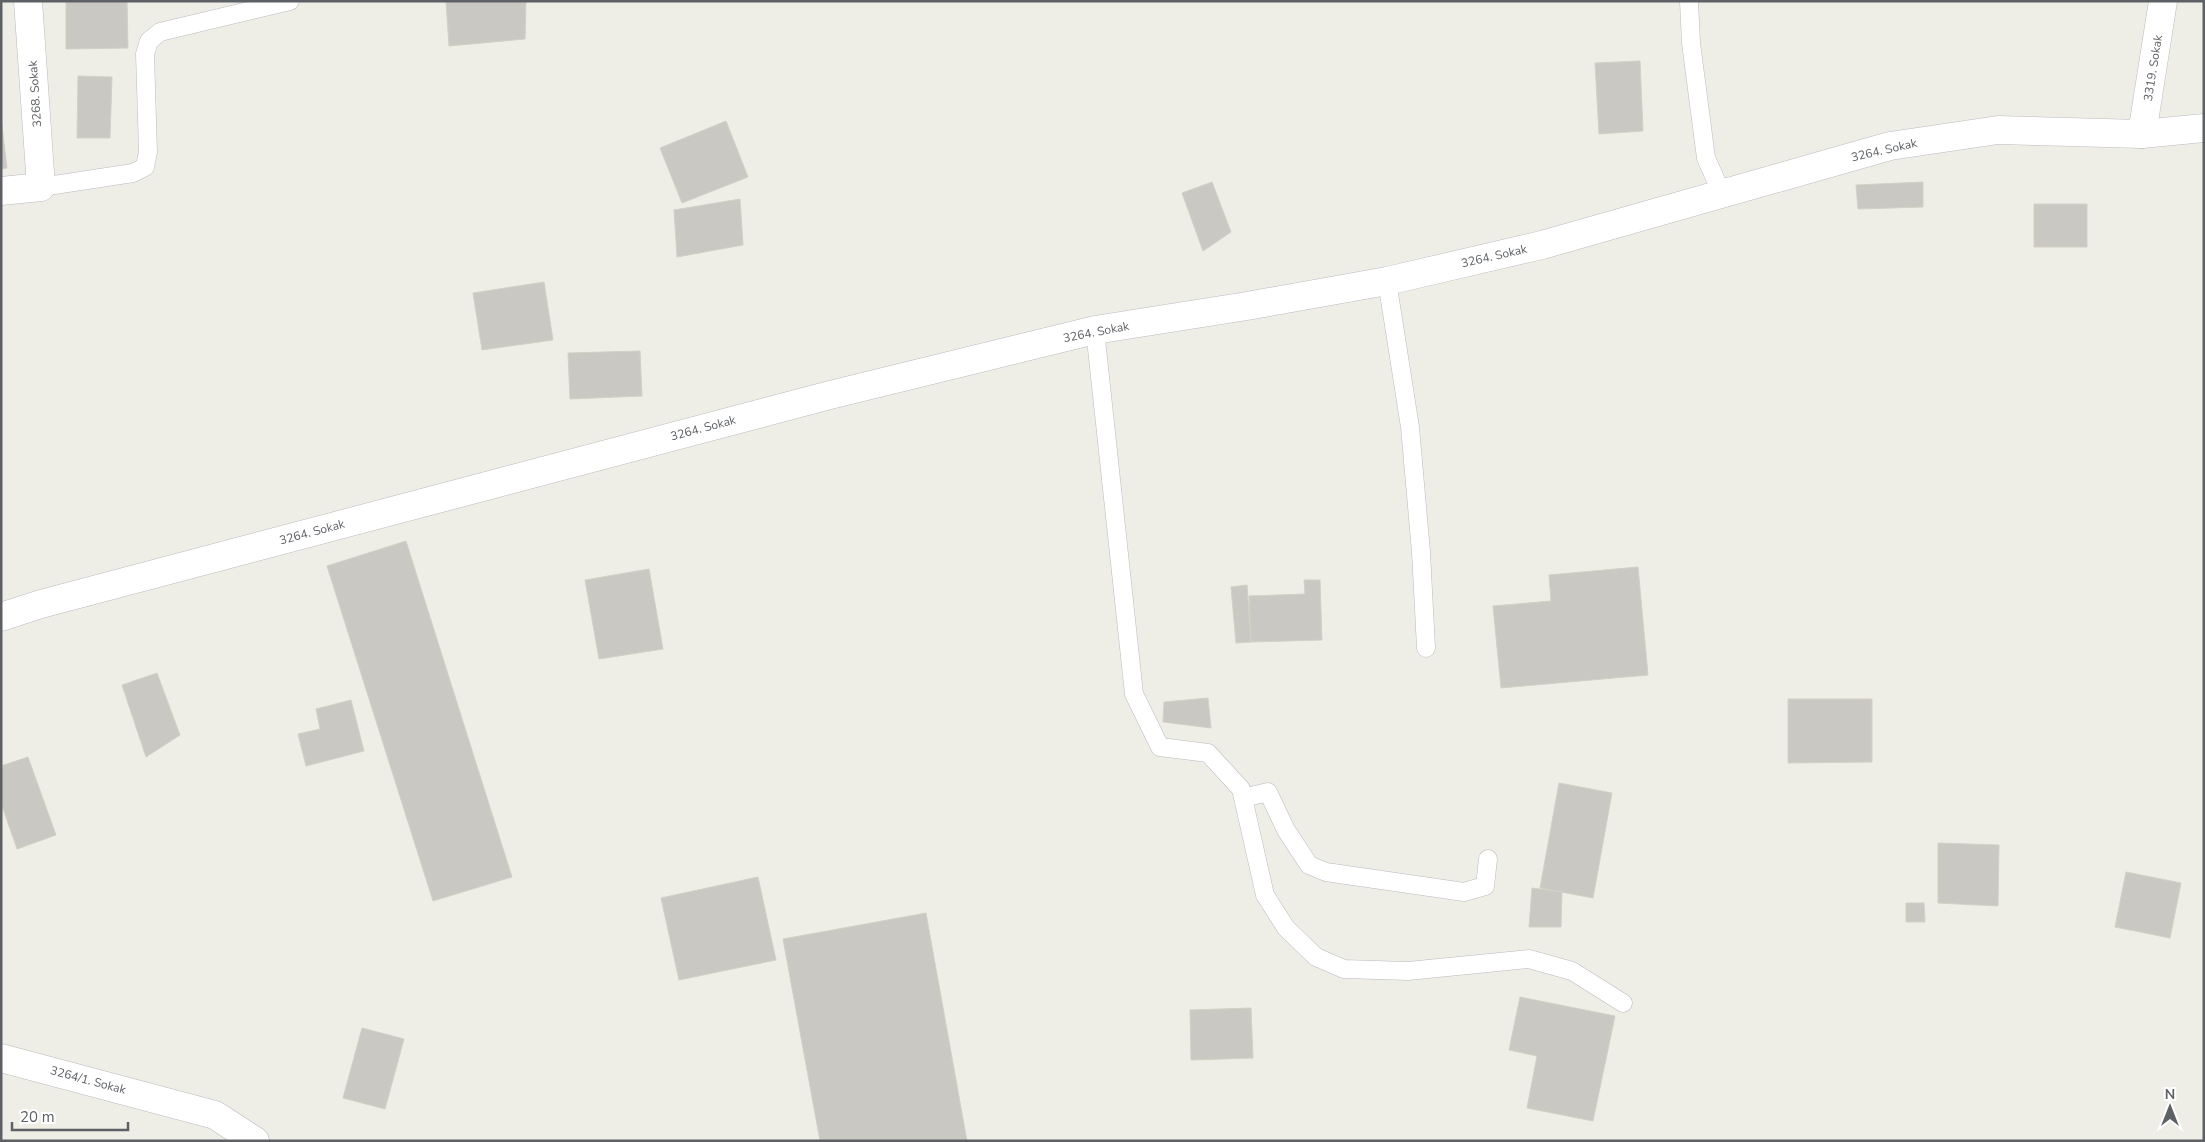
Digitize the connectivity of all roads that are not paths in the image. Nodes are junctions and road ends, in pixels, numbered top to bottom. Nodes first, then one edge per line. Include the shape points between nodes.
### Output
1 (28, 1) edge
2 (290, 1) edge
3 (1689, 1) edge
4 (2163, 1) edge
5 (2204, 128) edge
6 (2142, 134) junction
7 (41, 187) junction
8 (1, 191) edge
9 (1722, 194) junction
10 (1387, 281) junction
11 (1095, 330) junction
12 (1, 617) edge
13 (1426, 648) dead end
14 (1243, 798) junction
15 (1488, 859) dead end
16 (1624, 1004) dead end
17 (1, 1058) edge
18 (255, 1141) edge

1 - 7 street, 3268. Sokak
2 - 7 lane via 160,32 149,41 145,54 148,152 145,167 132,173
3 - 9 lane via 1691,43 1706,158
4 - 6 street, 3319. Sokak
5 - 6 street, 3264. Sokak
6 - 9 street, 3264. Sokak via 1991,131 1890,146
7 - 8 street
9 - 10 street, 3264. Sokak via 1542,246
10 - 11 street, 3264. Sokak
10 - 13 lane via 1410,427
11 - 12 street, 3264. Sokak via 830,395
11 - 14 lane via 1134,694 1160,747 1208,753 1241,789
14 - 15 lane via 1268,792 1286,830 1309,865 1326,872 1464,892 1485,886
14 - 16 lane via 1265,895 1286,928 1316,957 1344,969 1408,971 1529,959 1572,971
17 - 18 street, 3264/1. Sokak via 215,1115

